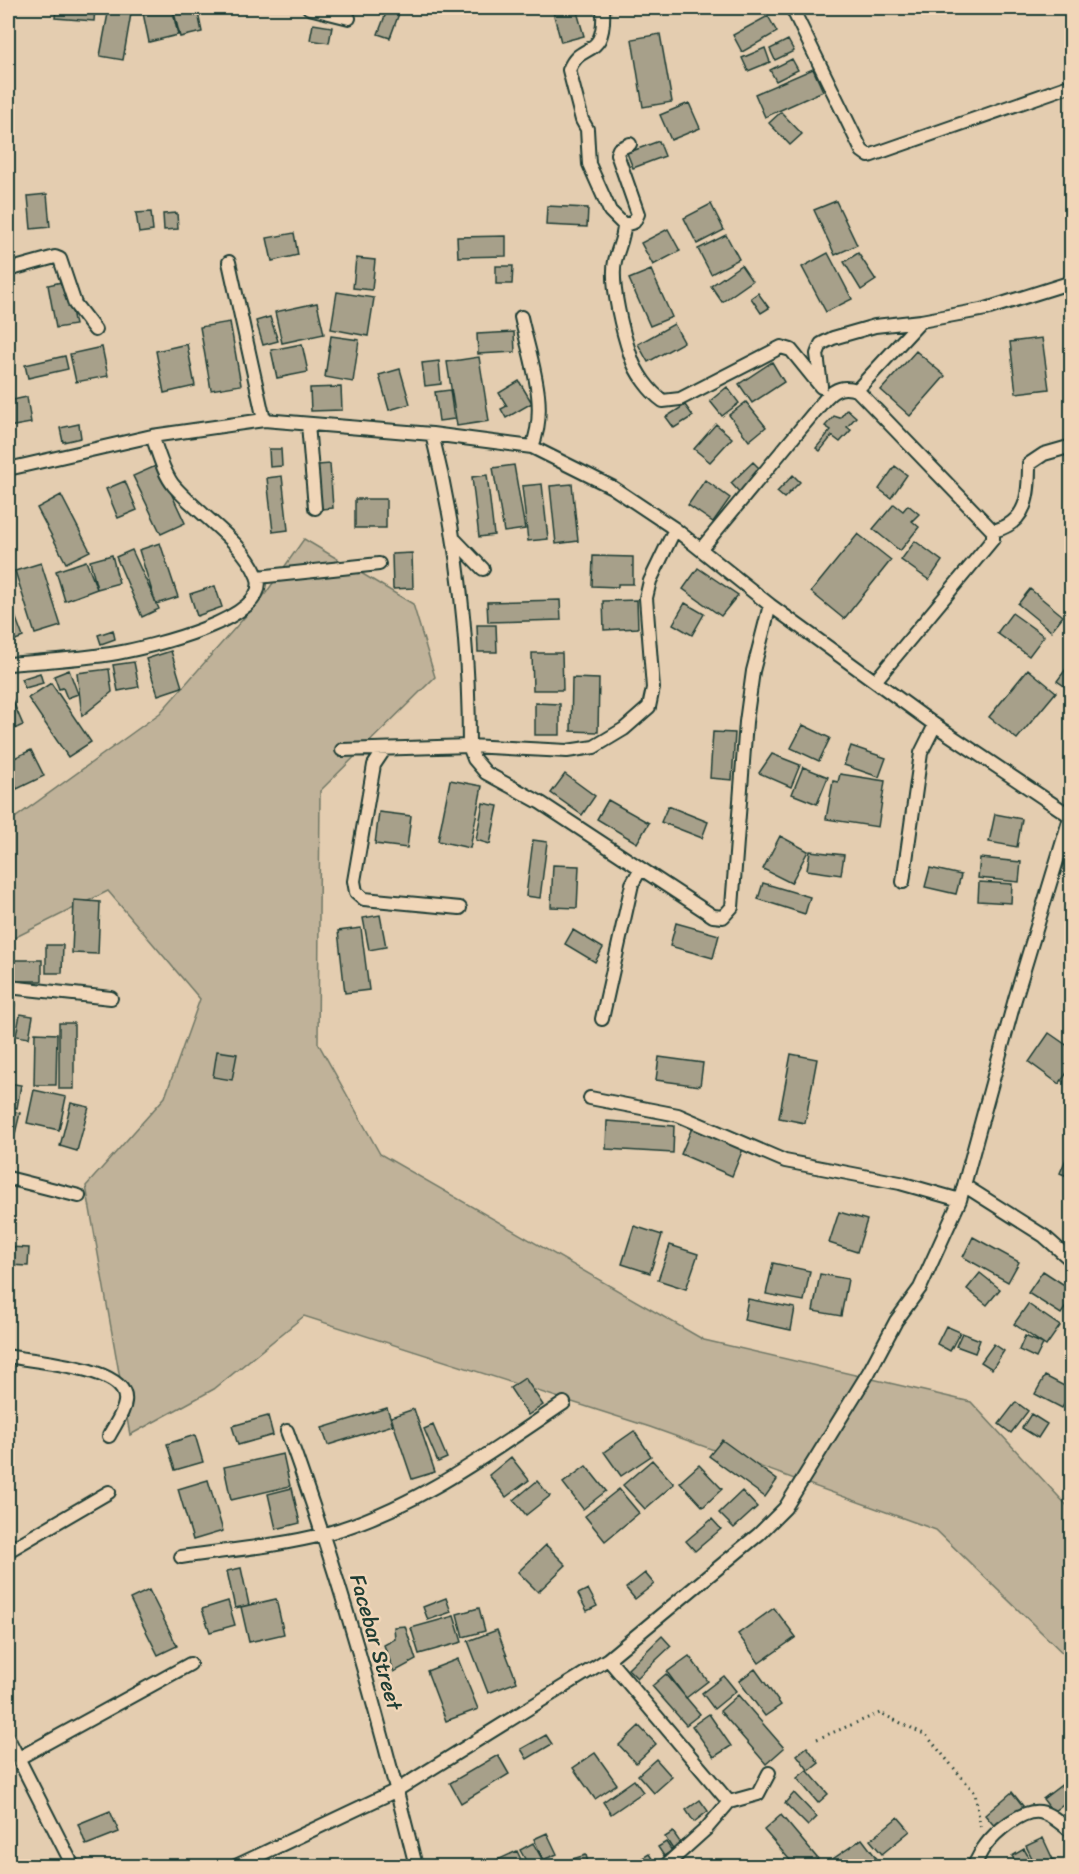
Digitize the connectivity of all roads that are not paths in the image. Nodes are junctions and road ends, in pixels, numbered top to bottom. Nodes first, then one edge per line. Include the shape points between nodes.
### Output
1 (309, 8) edge
2 (603, 8) edge
3 (792, 8) edge
4 (350, 18) dead end
5 (1071, 85) edge
6 (630, 144) dead end
7 (624, 225) junction
8 (229, 262) dead end
9 (8, 270) edge
10 (1071, 282) edge
11 (521, 316) dead end
12 (921, 321) junction
13 (95, 330) dead end
14 (857, 390) junction
15 (824, 392) junction
16 (264, 420) junction
17 (308, 424) junction
18 (432, 434) junction
19 (152, 436) junction
20 (1071, 446) edge
21 (532, 447) junction
22 (8, 469) edge
23 (315, 508) dead end
24 (675, 529) junction
25 (993, 531) junction
26 (455, 540) junction
27 (701, 549) junction
28 (379, 564) dead end
29 (483, 569) dead end
30 (258, 577) junction
31 (770, 605) junction
32 (8, 664) edge
33 (876, 680) junction
34 (935, 725) junction
35 (469, 746) junction
36 (342, 750) dead end
37 (384, 750) junction
38 (1070, 813) edge
39 (640, 870) junction
40 (903, 882) dead end
41 (460, 908) dead end
42 (8, 987) edge
43 (111, 998) dead end
44 (602, 1019) dead end
45 (590, 1098) dead end
46 (8, 1178) edge
47 (965, 1186) junction
48 (79, 1196) dead end
49 (960, 1200) junction
50 (1071, 1261) edge
51 (8, 1356) edge
52 (564, 1403) dead end
53 (287, 1431) dead end
54 (109, 1436) dead end
55 (109, 1492) dead end
56 (324, 1534) junction
57 (8, 1551) edge
58 (181, 1557) dead end
59 (608, 1659) junction
60 (190, 1664) dead end
61 (8, 1738) edge
62 (19, 1758) junction
63 (769, 1773) dead end
64 (398, 1790) junction
65 (729, 1802) junction
66 (1071, 1832) edge
67 (73, 1866) edge
68 (236, 1866) edge
69 (416, 1866) edge
70 (664, 1866) edge
71 (973, 1866) edge

1 - 4 street
2 - 7 street via 602,34 597,44 572,62 568,70 587,129 589,164 610,211
3 - 5 street via 862,151 869,156
6 - 7 street via 617,154 638,214 634,222
7 - 15 street via 615,262 617,298 631,359 652,393 663,401 680,399 781,348 791,350
8 - 16 street
9 - 13 street via 60,259 75,304
10 - 12 street via 986,309
11 - 21 street via 540,410 540,428
12 - 14 street
12 - 15 street via 875,326 821,344 817,354
14 - 15 street via 846,387
14 - 25 street
15 - 27 street
16 - 17 street
16 - 19 street
17 - 18 street
17 - 23 street
18 - 21 street
18 - 26 street
19 - 22 street
19 - 30 street via 172,484 233,542
20 - 25 street via 1044,454 1029,464 1028,501 1006,528
21 - 24 street via 612,487
24 - 27 street
24 - 35 street via 646,598 653,688 649,707 624,729 594,747 567,751
25 - 33 street via 993,539
26 - 29 street
26 - 35 street via 468,647
27 - 31 street
28 - 30 street
30 - 32 street via 250,605 196,632 118,653
31 - 33 street
31 - 39 street via 753,671 746,722 732,907 723,917 713,916
33 - 34 street
34 - 38 street
34 - 40 street via 919,762
35 - 37 street
35 - 39 street via 486,773 541,803
36 - 37 street
37 - 41 street via 374,765 354,881 356,892 364,899
38 - 47 street
39 - 44 street via 632,884
42 - 43 street
45 - 49 street via 678,1115 785,1161 900,1183
46 - 48 street
47 - 49 street
47 - 50 street via 1044,1236
49 - 59 street via 920,1288 896,1321 785,1508
51 - 54 street via 95,1371 117,1381 124,1390 125,1403
52 - 56 street via 453,1478 387,1512
53 - 56 street, Facebar Street
55 - 57 street
56 - 58 street
56 - 64 street, Facebar Street
59 - 64 street
59 - 65 street
60 - 62 street
61 - 62 street
62 - 67 street
63 - 65 street via 758,1794
64 - 68 street
64 - 69 street, Facebar Street
65 - 70 street via 706,1829
66 - 71 street via 1052,1816 1028,1813 996,1834

